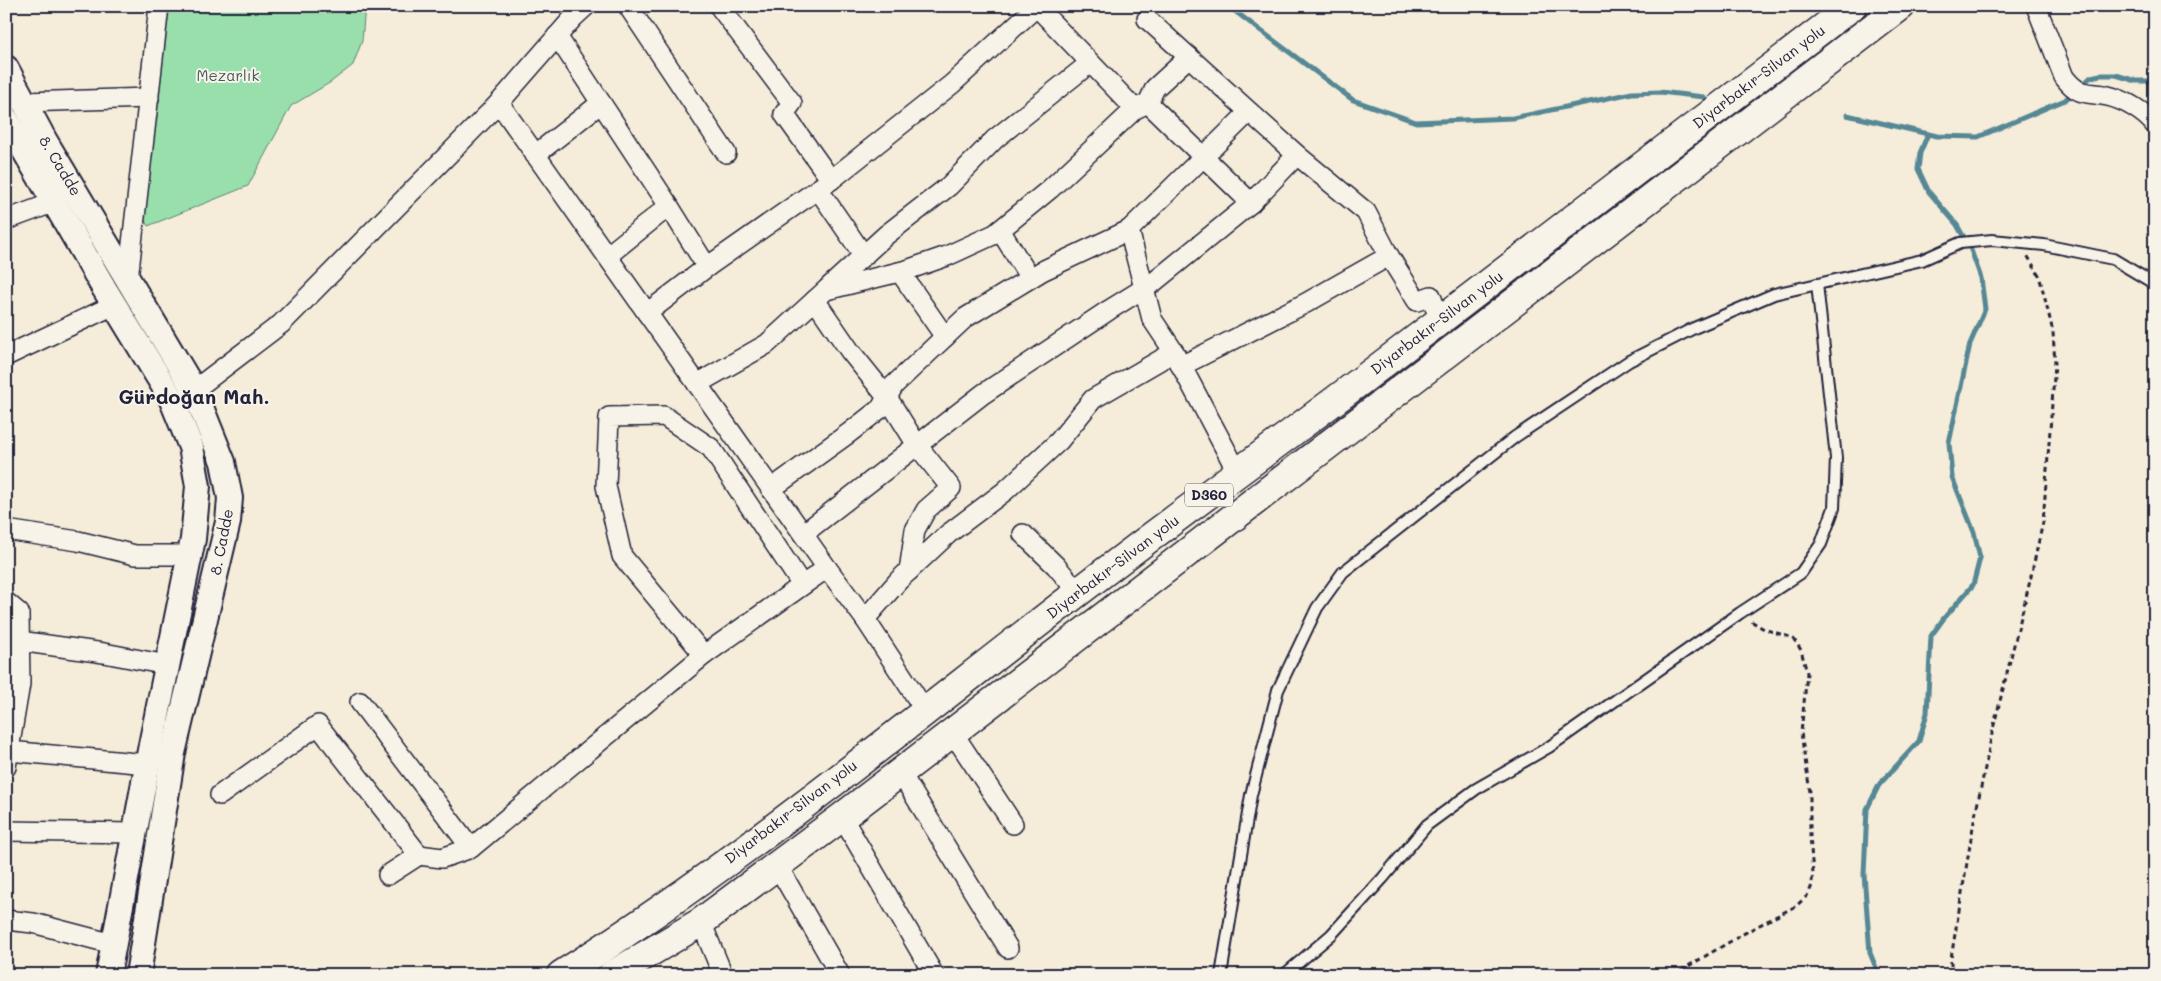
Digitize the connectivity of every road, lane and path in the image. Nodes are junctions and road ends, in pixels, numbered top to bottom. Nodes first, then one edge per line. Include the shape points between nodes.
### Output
1 (159, 6) edge
2 (586, 6) edge
3 (628, 6) edge
4 (719, 6) edge
5 (1036, 6) edge
6 (1852, 6) edge
7 (1901, 6) edge
8 (2036, 6) edge
9 (1147, 19) dead end
10 (557, 36) junction
11 (1189, 57) junction
12 (1090, 63) junction
13 (6, 68) edge
14 (149, 98) junction
15 (24, 102) junction
16 (499, 103) junction
17 (601, 103) junction
18 (1142, 106) junction
19 (1250, 112) junction
20 (6, 119) edge
21 (2155, 125) edge
22 (726, 153) dead end
23 (535, 155) junction
24 (1297, 155) junction
25 (1204, 157) junction
26 (824, 185) junction
27 (55, 202) junction
28 (1251, 203) junction
29 (668, 206) junction
30 (6, 220) edge
31 (1000, 230) junction
32 (1129, 230) junction
33 (2021, 243) junction
34 (607, 256) junction
35 (864, 256) junction
36 (1389, 256) junction
37 (707, 267) junction
38 (900, 272) junction
39 (1030, 278) junction
40 (128, 279) junction
41 (1817, 284) junction
42 (2155, 284) edge
43 (1144, 289) junction
44 (821, 295) junction
45 (114, 305) junction
46 (647, 313) junction
47 (1440, 321) junction
48 (945, 337) junction
49 (6, 356) edge
50 (1177, 359) junction
51 (697, 384) junction
52 (194, 390) junction
53 (887, 397) junction
54 (917, 446) junction
55 (1238, 473) junction
56 (771, 489) junction
57 (6, 530) edge
58 (803, 534) junction
59 (1023, 534) dead end
60 (190, 555) junction
61 (827, 568) junction
62 (909, 571) junction
63 (802, 585) junction
64 (1078, 592) junction
65 (6, 602) edge
66 (1740, 613) junction
67 (865, 619) junction
68 (19, 641) junction
69 (704, 655) junction
70 (167, 665) junction
71 (360, 702) dead end
72 (926, 712) junction
73 (10, 725) edge
74 (953, 732) junction
75 (8, 759) edge
76 (147, 764) junction
77 (900, 772) junction
78 (220, 796) dead end
79 (842, 817) junction
80 (1013, 824) dead end
81 (6, 831) edge
82 (134, 833) junction
83 (471, 848) junction
84 (419, 855) junction
85 (777, 865) junction
86 (388, 875) dead end
87 (6, 920) edge
88 (701, 922) junction
89 (113, 944) junction
90 (1008, 948) dead end
91 (108, 975) edge
92 (138, 975) edge
93 (561, 975) edge
94 (612, 975) edge
95 (723, 975) edge
96 (840, 975) edge
97 (934, 975) edge
98 (1221, 975) edge
99 (1284, 975) edge
100 (1674, 975) edge
101 (1951, 975) edge

1 - 14 street
2 - 10 street
3 - 22 street
4 - 26 street via 792,103 784,114
5 - 12 street
5 - 26 street via 952,84
6 - 47 highway, Diyarbakır-Silvan yolu / D360
7 - 74 highway, Diyarbakır-Silvan yolu / D360
8 - 21 street via 2070,85 2086,95 2108,96 2128,104
9 - 11 street
10 - 16 street
10 - 17 street
11 - 18 street via 1155,88
11 - 19 street
12 - 18 street
12 - 35 street via 995,138 949,186
13 - 15 street, 8. Cadde
14 - 15 street
14 - 40 street
15 - 40 street, 8. Cadde
16 - 23 street
16 - 52 street via 281,324
17 - 23 street
17 - 29 street
18 - 25 street
18 - 31 street
19 - 24 street
19 - 25 street
20 - 27 street, 8. Cadde
23 - 34 street
24 - 28 street
24 - 36 street via 1366,212
25 - 28 street
25 - 32 street
26 - 35 street
26 - 37 street
27 - 30 street
27 - 45 street, 8. Cadde
28 - 43 street
29 - 34 street
29 - 37 street
31 - 38 street via 947,256
31 - 39 street
32 - 39 street
32 - 43 street
33 - 41 lane via 1992,240 1960,243 1922,260
33 - 42 lane via 2113,260
33 - 101 path via 2039,275 2053,332 2055,364 2043,522 1974,821 1951,958
34 - 46 street
35 - 44 street
36 - 47 street via 1417,301 1431,296
36 - 50 street via 1306,303
37 - 46 street
38 - 44 street
38 - 48 street
39 - 48 street via 965,318
40 - 52 street, 8. Cadde
41 - 66 lane via 1836,458 1834,508 1821,544 1801,573
41 - 98 lane via 1774,294 1694,328 1629,361 1515,437 1343,572 1317,608 1278,690 1251,795
43 - 50 street via 1152,319
43 - 54 street via 983,394
44 - 51 street via 767,344
44 - 53 street via 850,351
45 - 49 street
45 - 60 street, 8. Cadde via 171,398 191,446 198,486
46 - 51 street
47 - 55 highway, Diyarbakır-Silvan yolu / D360
48 - 53 street via 894,385
50 - 55 street
50 - 62 street via 1093,399 1058,441 1005,491 948,534
51 - 56 street
52 - 92 street, 8. Cadde via 223,462 230,498 228,522 173,753
53 - 54 street
53 - 56 street via 881,408 850,433
54 - 58 street
54 - 62 street via 951,488 926,510 915,530
55 - 64 highway, Diyarbakır-Silvan yolu / D360
56 - 58 street
57 - 60 street via 78,541 135,555
58 - 61 street
59 - 64 street
60 - 70 street, 8. Cadde
61 - 63 street
61 - 67 street
62 - 67 street
63 - 69 street
63 - 69 street via 711,448 664,416 609,417 606,486 622,556
64 - 72 highway, Diyarbakır-Silvan yolu / D360
65 - 68 street via 19,613
66 - 99 lane via 1549,747 1476,789 1427,825 1331,935
66 - 100 path via 1764,629 1793,638 1801,650 1807,673 1801,733 1810,792 1812,888 1796,906
67 - 72 street
68 - 70 street
68 - 73 street via 20,684
69 - 83 street
70 - 76 street, 8. Cadde
71 - 83 street
72 - 93 highway, Diyarbakır-Silvan yolu / D360 via 631,930
73 - 75 street
74 - 77 highway, Diyarbakır-Silvan yolu / D360
74 - 80 street
75 - 76 street
76 - 82 street, 8. Cadde
77 - 79 highway, Diyarbakır-Silvan yolu / D360
77 - 90 street
78 - 84 street via 318,725
79 - 85 highway, Diyarbakır-Silvan yolu / D360
79 - 97 street
81 - 82 street
82 - 89 street, 8. Cadde
83 - 84 street via 442,858
84 - 86 street
85 - 88 highway, Diyarbakır-Silvan yolu / D360
85 - 96 street
87 - 89 street via 33,923
88 - 94 highway, Diyarbakır-Silvan yolu / D360
88 - 95 street
89 - 91 street, 8. Cadde

